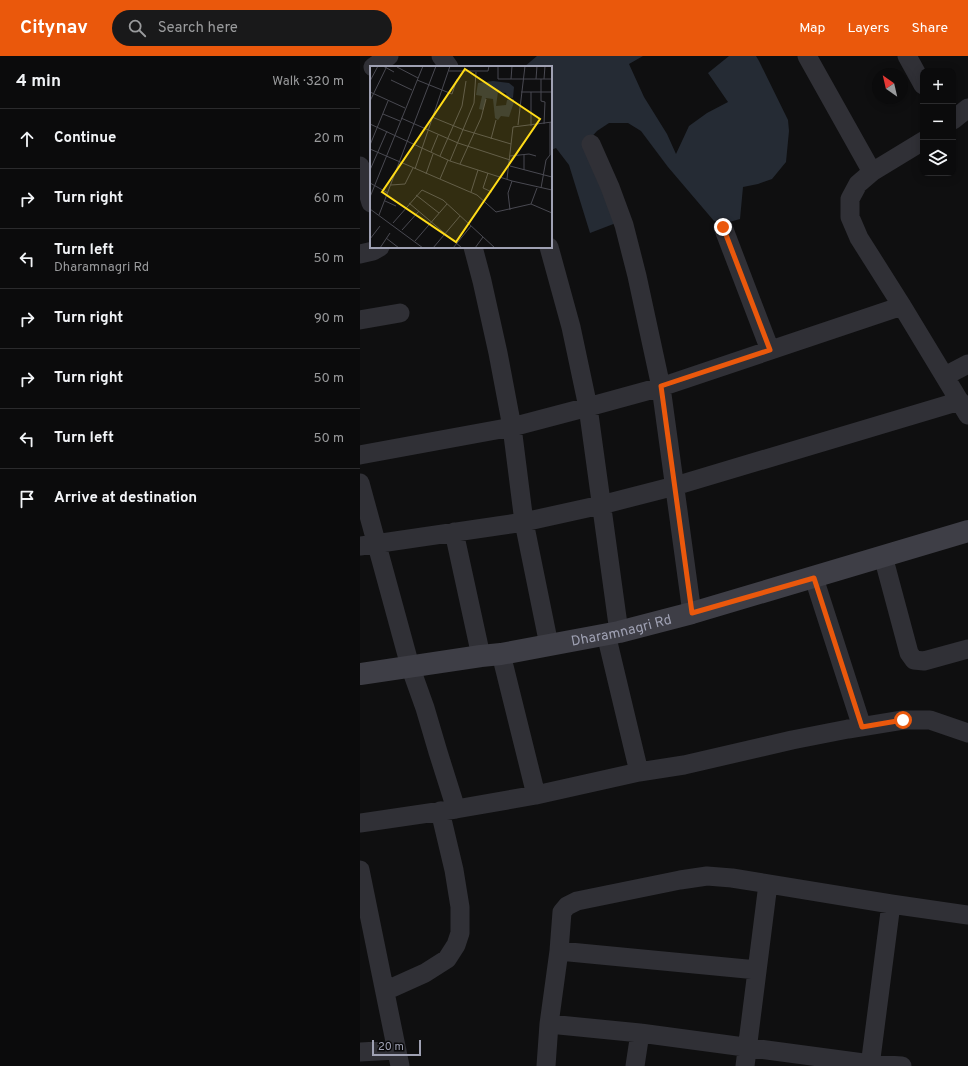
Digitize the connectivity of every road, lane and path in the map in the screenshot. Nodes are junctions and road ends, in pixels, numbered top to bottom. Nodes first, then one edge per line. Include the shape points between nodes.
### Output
1 (390, 56) edge
2 (441, 56) edge
3 (807, 56) edge
4 (907, 56) edge
5 (375, 66) edge
6 (448, 66) edge
7 (370, 69) edge
8 (360, 75) edge
9 (920, 80) edge
10 (968, 108) edge
11 (956, 118) edge
12 (920, 143) edge
13 (591, 144) dead end
14 (360, 166) edge
15 (872, 172) junction
16 (370, 200) edge
17 (723, 227) dead end
18 (378, 248) edge
19 (473, 248) edge
20 (549, 248) edge
21 (360, 254) edge
22 (902, 306) junction
23 (400, 313) dead end
24 (360, 320) edge
25 (770, 350) junction
26 (968, 364) edge
27 (945, 376) junction
28 (661, 386) junction
29 (588, 407) junction
30 (964, 408) edge
31 (512, 427) junction
32 (360, 455) edge
33 (360, 483) edge
34 (675, 486) junction
35 (601, 505) junction
36 (524, 522) junction
37 (454, 532) junction
38 (968, 532) edge
39 (368, 544) edge
40 (883, 556) junction
41 (814, 578) junction
42 (692, 613) junction
43 (612, 633) junction
44 (549, 645) junction
45 (968, 649) edge
46 (491, 655) junction
47 (410, 666) junction
48 (360, 674) edge
49 (862, 727) junction
50 (968, 733) edge
51 (639, 772) junction
52 (536, 795) junction
53 (448, 810) junction
54 (360, 823) edge
55 (360, 870) edge
56 (768, 884) junction
57 (891, 904) junction
58 (968, 914) edge
59 (559, 951) junction
60 (757, 970) junction
61 (385, 991) junction
62 (549, 1024) junction
63 (640, 1033) junction
64 (748, 1047) junction
65 (360, 1052) edge
66 (398, 1058) edge
67 (871, 1065) edge
68 (546, 1066) edge
69 (635, 1066) edge
70 (745, 1066) edge
71 (902, 1066) edge

1 - 5 street
2 - 6 street
3 - 15 street
4 - 9 street
7 - 8 street
10 - 11 street
12 - 15 street
13 - 28 street via 624,225
14 - 16 street
15 - 22 street via 858,184 850,200 850,217 859,238
17 - 25 street
18 - 21 street
19 - 31 street
20 - 29 street via 571,327
22 - 25 street
22 - 27 street
23 - 24 street
25 - 28 street
26 - 27 street
27 - 30 street
28 - 29 street
28 - 34 street
29 - 31 street
29 - 35 street
30 - 34 street
31 - 32 street
31 - 36 street
33 - 39 street
34 - 35 street
34 - 42 street
35 - 36 street
35 - 43 street
36 - 37 street
36 - 44 street
37 - 39 street
37 - 46 street
38 - 40 street, Dharamnagri Rd
39 - 47 street
40 - 41 street, Dharamnagri Rd
40 - 45 street via 908,653 914,660 924,661
41 - 42 street, Dharamnagri Rd
41 - 49 street
42 - 43 street, Dharamnagri Rd
43 - 44 street, Dharamnagri Rd
43 - 51 street
44 - 46 street, Dharamnagri Rd
46 - 47 street, Dharamnagri Rd
46 - 52 street
47 - 48 street, Dharamnagri Rd
47 - 53 street via 425,708
49 - 50 street via 903,720 930,720
49 - 51 street via 684,765
51 - 52 street
52 - 53 street
53 - 54 street
53 - 61 street via 460,907 460,933 447,959 425,973
55 - 61 street
56 - 57 street
56 - 59 street via 707,876 577,901 562,912
56 - 60 street
57 - 58 street
57 - 67 street
59 - 60 street
59 - 62 street
60 - 64 street
61 - 66 street
62 - 63 street
62 - 68 street
63 - 64 street
63 - 69 street
64 - 67 street
64 - 70 street
65 - 66 street
67 - 71 street

